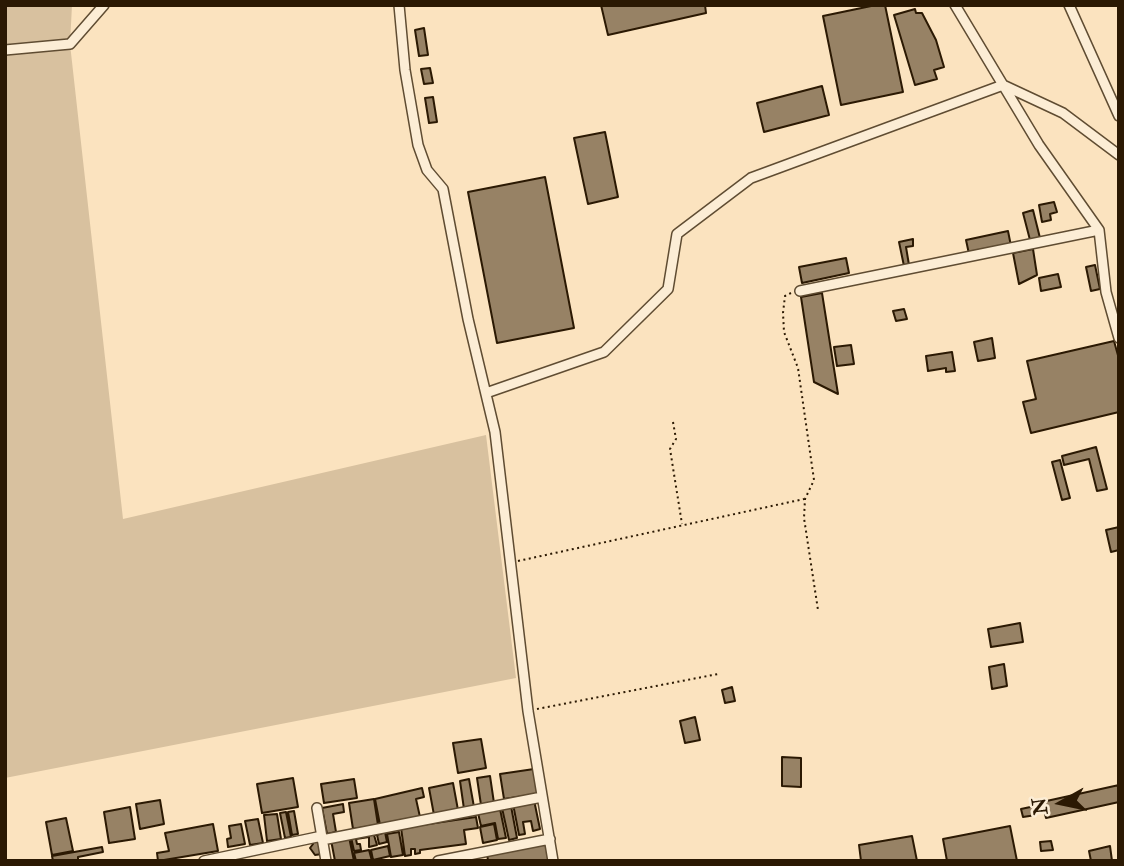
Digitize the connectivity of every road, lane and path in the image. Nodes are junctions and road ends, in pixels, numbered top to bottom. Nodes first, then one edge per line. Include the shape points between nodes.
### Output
1 (104, 5) edge
2 (399, 5) edge
3 (955, 5) edge
4 (1069, 5) edge
5 (5, 50) edge
6 (1003, 85) junction
7 (1119, 116) edge
8 (1119, 155) edge
9 (1099, 230) junction
10 (800, 291) joint
11 (1119, 338) edge
12 (486, 393) junction
13 (673, 422) dead end
14 (805, 499) junction
15 (682, 525) junction
16 (510, 562) junction
17 (818, 610) dead end
18 (718, 674) dead end
19 (528, 711) junction
20 (542, 797) junction
21 (317, 808) dead end
22 (322, 838) junction
23 (550, 839) junction
24 (204, 861) edge
25 (326, 861) edge
26 (438, 861) edge
27 (553, 861) edge

1 - 5 street via 70,44
2 - 12 street via 418,145 427,170 443,189
3 - 6 street
4 - 7 street
6 - 8 street via 1063,113
6 - 9 street
6 - 12 street via 751,178 677,234 668,289 604,352
9 - 10 street
9 - 11 street via 1106,292
10 - 14 path via 785,296 783,313 784,332 798,368 814,480
12 - 16 street
13 - 15 path via 676,439 670,449
14 - 15 path
14 - 17 path
15 - 16 path
16 - 19 street
18 - 19 path
19 - 20 street
20 - 22 street
20 - 23 street
21 - 22 street
22 - 24 street
22 - 25 street
23 - 26 street
23 - 27 street

